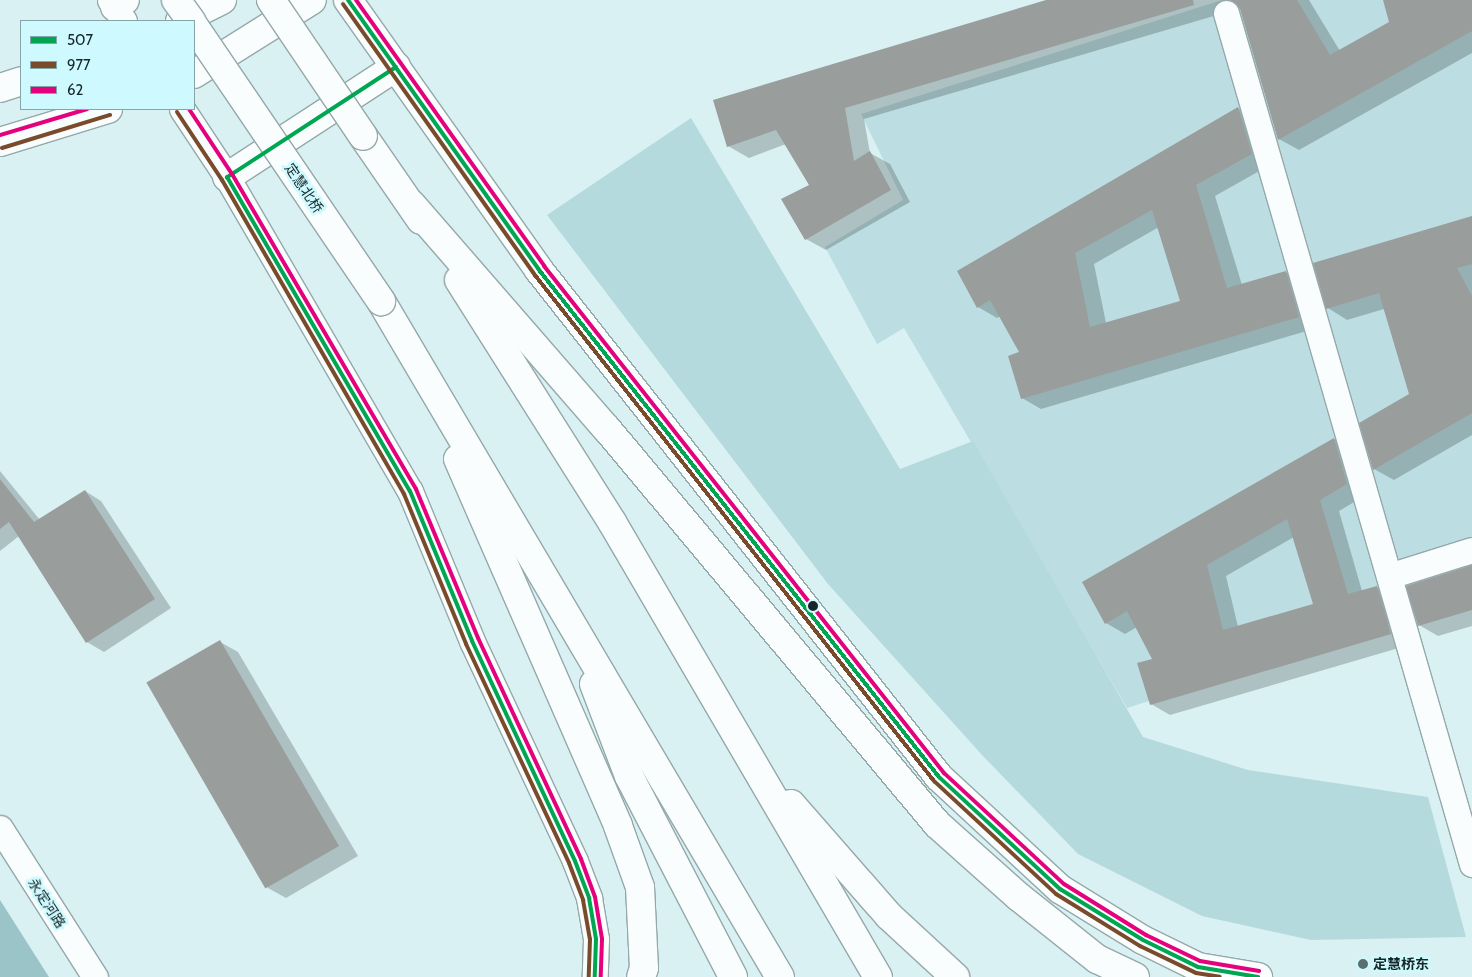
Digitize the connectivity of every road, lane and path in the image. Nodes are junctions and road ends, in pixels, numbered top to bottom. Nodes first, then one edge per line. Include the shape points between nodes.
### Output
1 (176, 0) edge
2 (222, 0) edge
3 (272, 0) edge
4 (312, 0) edge
5 (348, 0) edge
6 (1226, 13) dead end
7 (182, 20) edge
8 (190, 20) edge
9 (195, 27) edge
10 (396, 67) junction
11 (195, 73) edge
12 (20, 81) edge
13 (0, 88) edge
14 (105, 110) edge
15 (183, 110) edge
16 (0, 142) edge
17 (227, 177) junction
18 (412, 205) junction
19 (414, 357) junction
20 (1472, 550) edge
21 (1389, 576) junction
22 (566, 610) junction
23 (749, 755) junction
24 (0, 828) edge
25 (1472, 864) edge
26 (1202, 972) edge
27 (95, 977) edge
28 (595, 977) edge
29 (642, 977) edge
30 (733, 977) edge
31 (780, 977) edge
32 (878, 977) edge
33 (955, 977) edge
34 (1135, 977) edge
35 (1258, 977) edge

1 - 8 main road, bridge
2 - 7 main road
3 - 18 main road, bridge
4 - 11 main road
5 - 10 main road
6 - 21 street
9 - 19 main road, 定慧北桥, bridge via 381,301
10 - 17 main road
10 - 26 main road via 539,270 939,777 1060,889
12 - 13 main road
14 - 16 main road
15 - 17 street
17 - 28 street via 410,491 472,640 576,861 592,914 596,939
18 - 23 main road via 612,522
18 - 34 main road via 608,429 937,824 1019,897 1097,959
19 - 22 main road
19 - 29 main road via 628,852 640,887
20 - 21 street
21 - 25 street
22 - 30 main road via 629,776
22 - 31 main road
23 - 32 main road
23 - 33 main road via 889,916
24 - 27 street, 永定河路
26 - 35 main road

